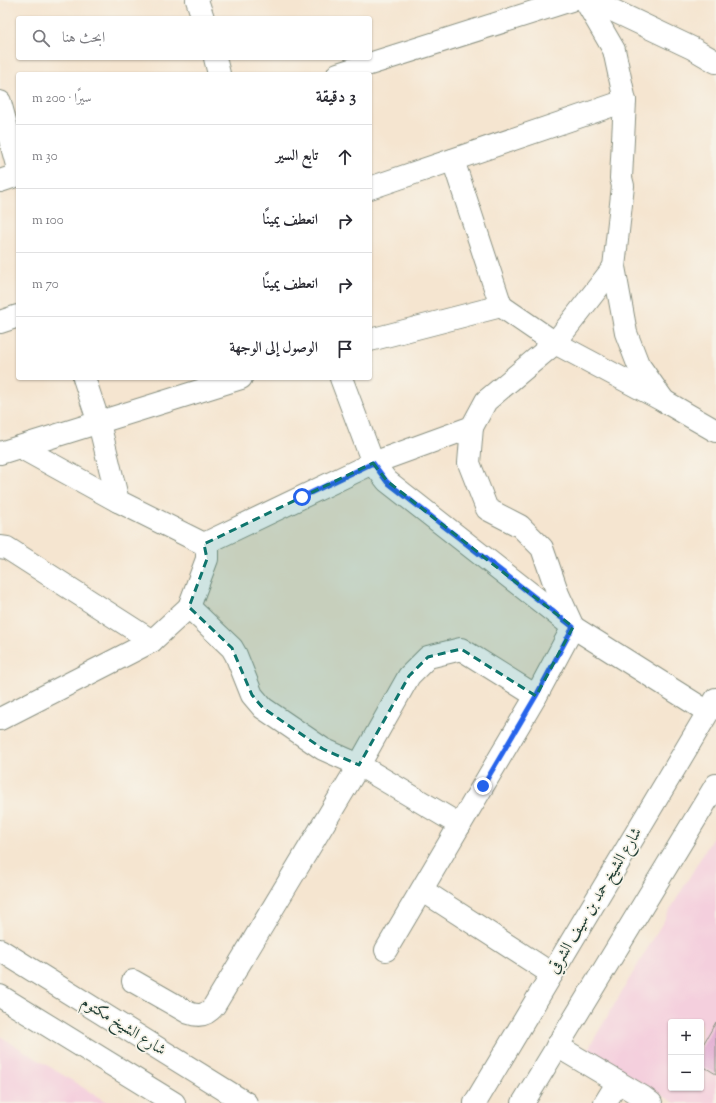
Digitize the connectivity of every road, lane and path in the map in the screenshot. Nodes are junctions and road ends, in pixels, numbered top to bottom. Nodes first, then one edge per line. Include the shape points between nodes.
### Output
1 (197, 0) edge
2 (571, 0) edge
3 (585, 0) edge
4 (591, 0) edge
5 (202, 16) edge
6 (216, 60) edge
7 (716, 62) edge
8 (218, 72) edge
9 (344, 72) edge
10 (625, 100) junction
11 (0, 102) edge
12 (453, 160) junction
13 (16, 162) edge
14 (16, 176) edge
15 (0, 180) edge
16 (372, 187) edge
17 (614, 267) junction
18 (501, 306) junction
19 (16, 317) edge
20 (0, 322) edge
21 (372, 339) edge
22 (555, 343) junction
23 (85, 380) edge
24 (235, 380) edge
25 (342, 380) edge
26 (664, 401) junction
27 (99, 423) junction
28 (472, 427) junction
29 (716, 432) edge
30 (10, 450) edge
31 (373, 463) junction
32 (118, 501) junction
33 (204, 544) junction
34 (0, 547) edge
35 (189, 607) junction
36 (573, 627) junction
37 (152, 641) junction
38 (536, 696) junction
39 (712, 705) edge
40 (0, 719) edge
41 (359, 765) junction
42 (716, 785) edge
43 (460, 825) junction
44 (422, 890) junction
45 (0, 950) edge
46 (386, 950) dead end
47 (552, 974) junction
48 (133, 981) dead end
49 (0, 996) edge
50 (511, 1043) junction
51 (557, 1046) junction
52 (543, 1069) junction
53 (618, 1082) junction
54 (174, 1103) edge
55 (246, 1103) edge
56 (460, 1103) edge
57 (475, 1103) edge
58 (523, 1103) edge
59 (534, 1103) edge
60 (605, 1103) edge
61 (651, 1103) edge

1 - 5 street
2 - 9 street
3 - 10 street via 614,50
4 - 7 street
6 - 8 street
10 - 12 street
10 - 17 street via 621,178 623,186
11 - 13 street
12 - 16 street
12 - 18 street
14 - 15 street
17 - 22 street
17 - 26 street via 626,333 638,364
18 - 21 street
18 - 22 street
19 - 20 street
22 - 26 street
22 - 28 street via 486,401
23 - 27 street
24 - 27 street
25 - 31 street
26 - 29 street
27 - 30 street
27 - 32 street
28 - 31 street
28 - 36 street via 469,463 487,509 520,526 542,548
30 - 32 street
31 - 33 street
31 - 36 street via 387,482
32 - 33 street
33 - 35 street via 207,559
34 - 37 street via 7,548
35 - 37 street
35 - 41 street via 232,648 252,695 263,708 323,749
36 - 38 street
36 - 39 street
37 - 40 street
38 - 41 street via 461,649 428,657 409,676
38 - 43 street
39 - 47 street, شارع الشيخ حمد بن سيف الشرقي
41 - 43 street
41 - 48 street via 210,1012 196,1016
42 - 51 street
43 - 44 street
44 - 46 street
44 - 47 street
45 - 55 street, شارع الشيخ مكتوم
47 - 50 street, شارع الشيخ حمد بن سيف الشرقي
49 - 54 street
50 - 56 street via 490,1060
50 - 57 street, شارع الشيخ حمد بن سيف الشرقي
51 - 52 street
51 - 53 street
52 - 58 street
52 - 59 street via 540,1092
53 - 60 street
53 - 61 street

